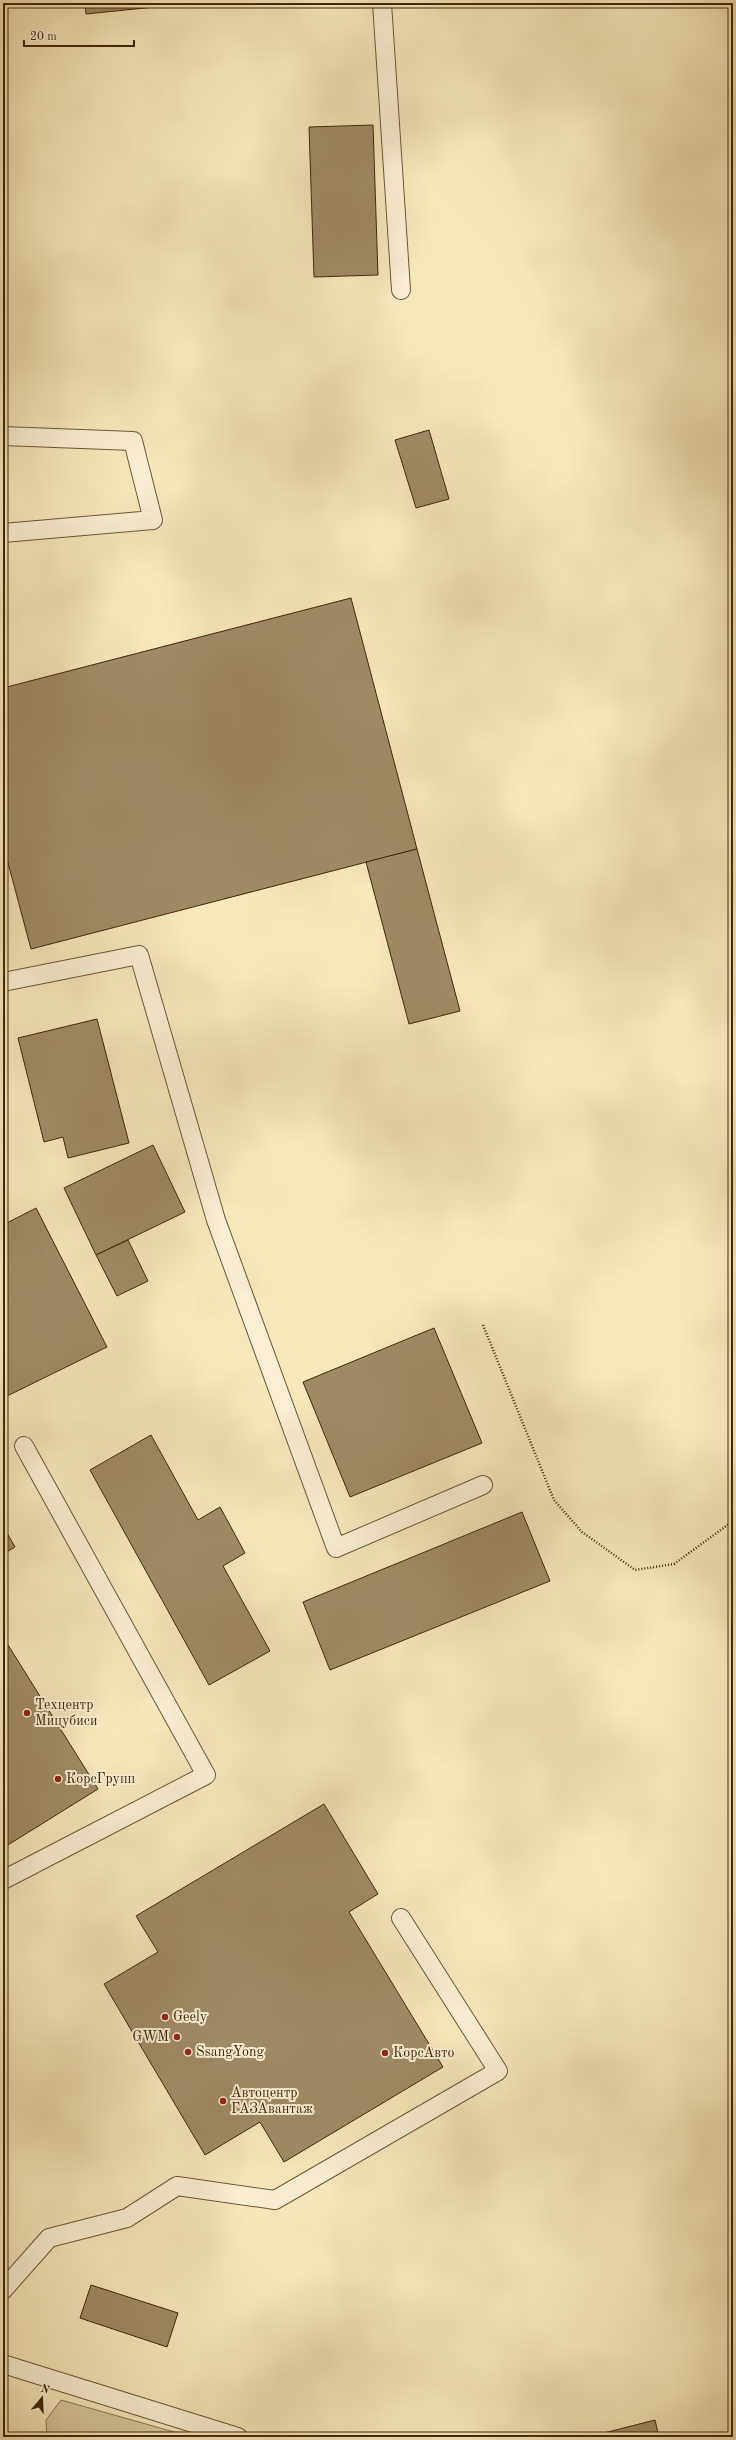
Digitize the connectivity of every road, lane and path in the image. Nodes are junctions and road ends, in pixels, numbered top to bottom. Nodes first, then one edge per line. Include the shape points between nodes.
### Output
1 (382, 3) edge
2 (400, 290) dead end
3 (3, 436) edge
4 (3, 534) edge
5 (3, 982) edge
6 (483, 1325) dead end
7 (24, 1446) dead end
8 (483, 1485) dead end
9 (733, 1521) edge
10 (3, 1880) edge
11 (401, 1918) dead end
12 (3, 2290) edge
13 (3, 2364) edge
14 (238, 2437) edge

1 - 2 lane
3 - 4 lane via 133,441 153,520
5 - 8 lane via 139,954 216,1220 336,1548
6 - 9 path via 554,1500 582,1532 635,1570 674,1564
7 - 10 lane via 206,1775
11 - 12 lane via 498,2071 275,2200 177,2186 127,2218 48,2238
13 - 14 lane

